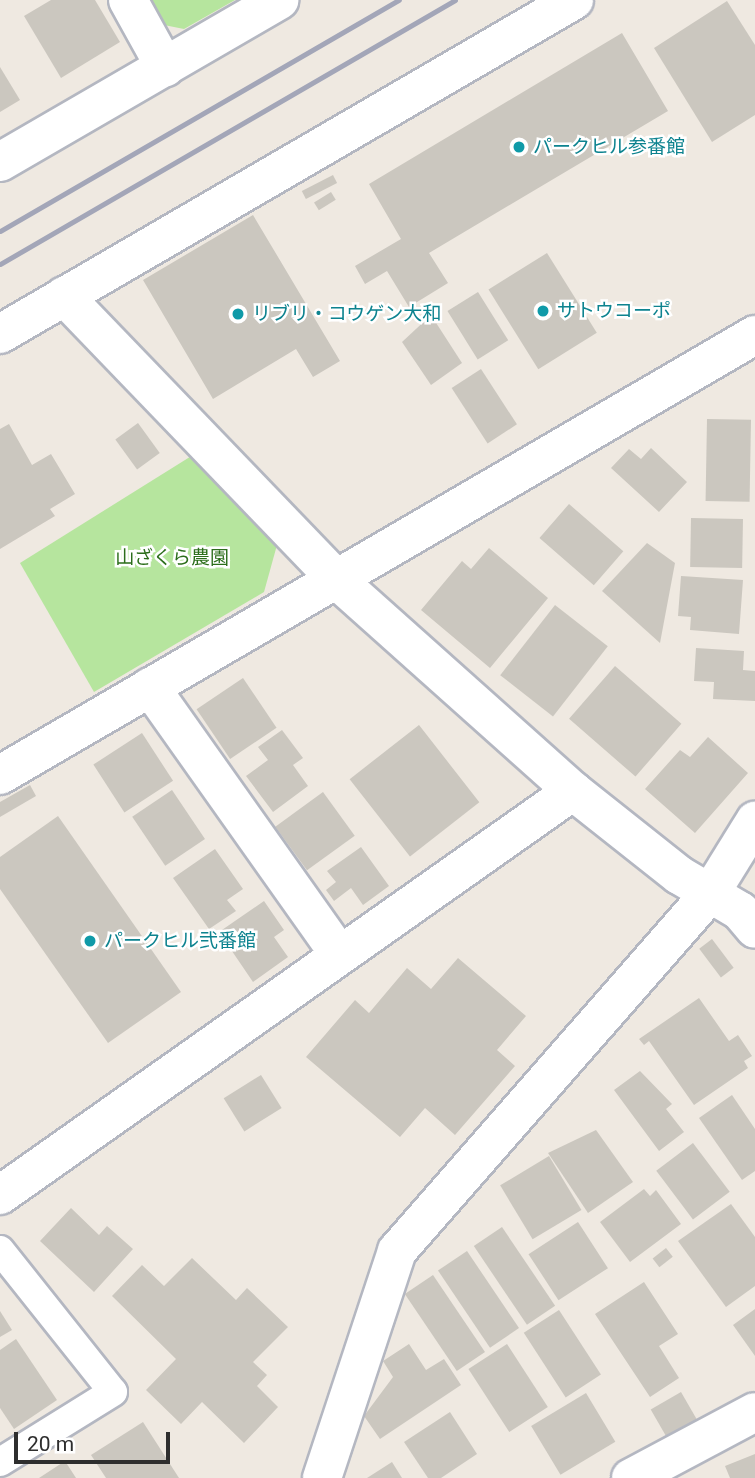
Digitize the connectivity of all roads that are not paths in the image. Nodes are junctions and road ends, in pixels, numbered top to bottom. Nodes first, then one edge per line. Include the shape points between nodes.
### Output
1 (128, 0) edge
2 (280, 0) edge
3 (574, 0) edge
4 (165, 66) junction
5 (0, 162) edge
6 (64, 296) junction
7 (0, 334) edge
8 (755, 335) edge
9 (337, 580) junction
10 (150, 687) junction
11 (0, 775) edge
12 (573, 791) junction
13 (755, 821) edge
14 (711, 892) junction
15 (755, 929) edge
16 (339, 954) junction
17 (0, 1195) edge
18 (0, 1250) edge
19 (755, 1412) edge
20 (0, 1462) edge
21 (322, 1478) edge
22 (631, 1478) edge

1 - 4 street
2 - 4 street
3 - 6 street
4 - 5 street
6 - 7 street
6 - 9 street
8 - 9 street
9 - 10 street
9 - 12 street
10 - 11 street
10 - 16 street
12 - 14 street
12 - 16 street
13 - 14 street
14 - 15 street
14 - 21 street via 397,1251
16 - 17 street
18 - 20 lane via 113,1392
19 - 22 street

